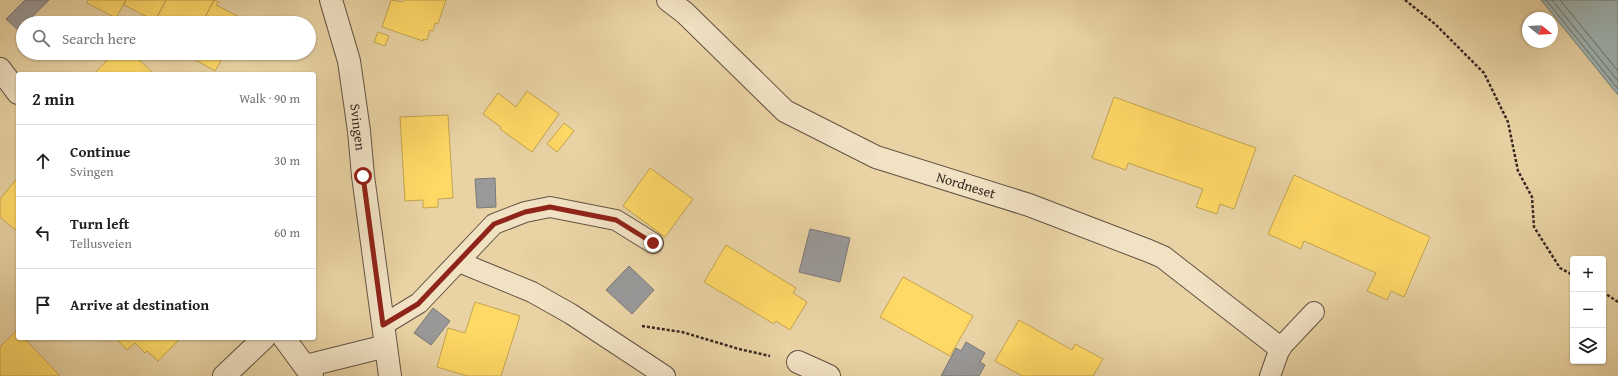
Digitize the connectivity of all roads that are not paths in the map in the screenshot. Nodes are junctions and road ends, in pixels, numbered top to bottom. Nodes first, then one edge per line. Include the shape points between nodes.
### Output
1 (331, 0) edge
2 (668, 0) edge
3 (0, 69) edge
4 (16, 90) edge
5 (653, 243) dead end
6 (459, 262) junction
7 (1314, 312) dead end
8 (385, 335) junction
9 (262, 340) edge
10 (286, 340) edge
11 (1280, 348) junction
12 (798, 362) road end
13 (309, 371) edge
14 (224, 376) edge
15 (390, 376) edge
16 (665, 376) edge
17 (829, 376) edge
18 (1270, 376) edge

1 - 8 street, Svingen via 350,68
2 - 11 street, Nordneset via 685,13 785,110 876,157 1029,205 1149,250 1163,257
3 - 4 street
5 - 6 lane via 616,220 550,207 525,212 494,224
6 - 8 lane
6 - 16 lane via 532,292 571,314
7 - 11 lane
8 - 13 street
8 - 15 street, Svingen
9 - 14 street
10 - 13 street
11 - 18 lane
12 - 17 street

